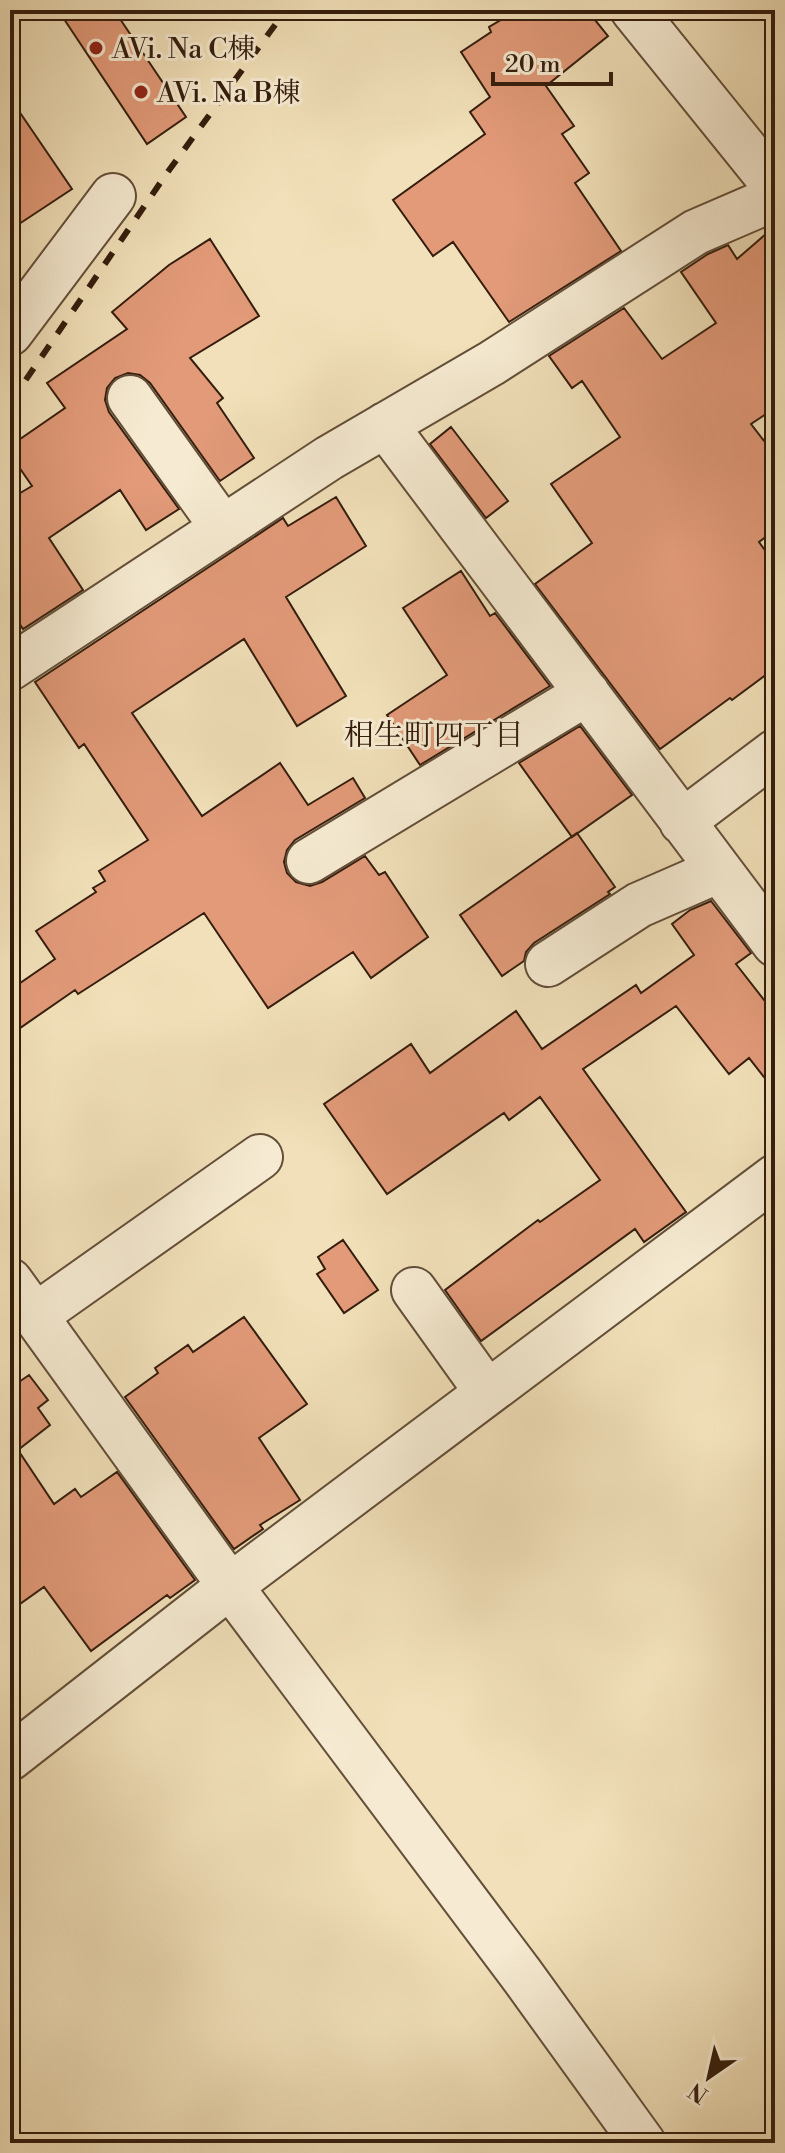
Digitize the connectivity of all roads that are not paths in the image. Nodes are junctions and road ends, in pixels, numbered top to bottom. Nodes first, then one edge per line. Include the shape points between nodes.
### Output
1 (633, 10) edge
2 (775, 186) edge
3 (113, 196) dead end
4 (775, 198) edge
5 (10, 333) edge
6 (130, 398) dead end
7 (385, 425) junction
8 (223, 528) junction
9 (10, 668) edge
10 (587, 693) junction
11 (775, 752) edge
12 (682, 822) junction
13 (309, 861) dead end
14 (717, 871) junction
15 (770, 929) edge
16 (548, 964) dead end
17 (260, 1157) dead end
18 (775, 1177) edge
19 (10, 1281) edge
20 (414, 1290) dead end
21 (35, 1316) junction
22 (487, 1392) junction
23 (230, 1586) junction
24 (10, 1758) edge
25 (643, 2143) edge

1 - 2 street
3 - 5 street
4 - 7 street via 696,232
6 - 8 street
7 - 8 street
7 - 10 street
8 - 9 street
10 - 12 street
10 - 13 street
11 - 12 street
12 - 14 street
14 - 15 street
14 - 16 street via 639,905
17 - 21 street
18 - 22 street
19 - 21 street
20 - 22 street
21 - 23 street
22 - 23 street
23 - 24 street
23 - 25 street

